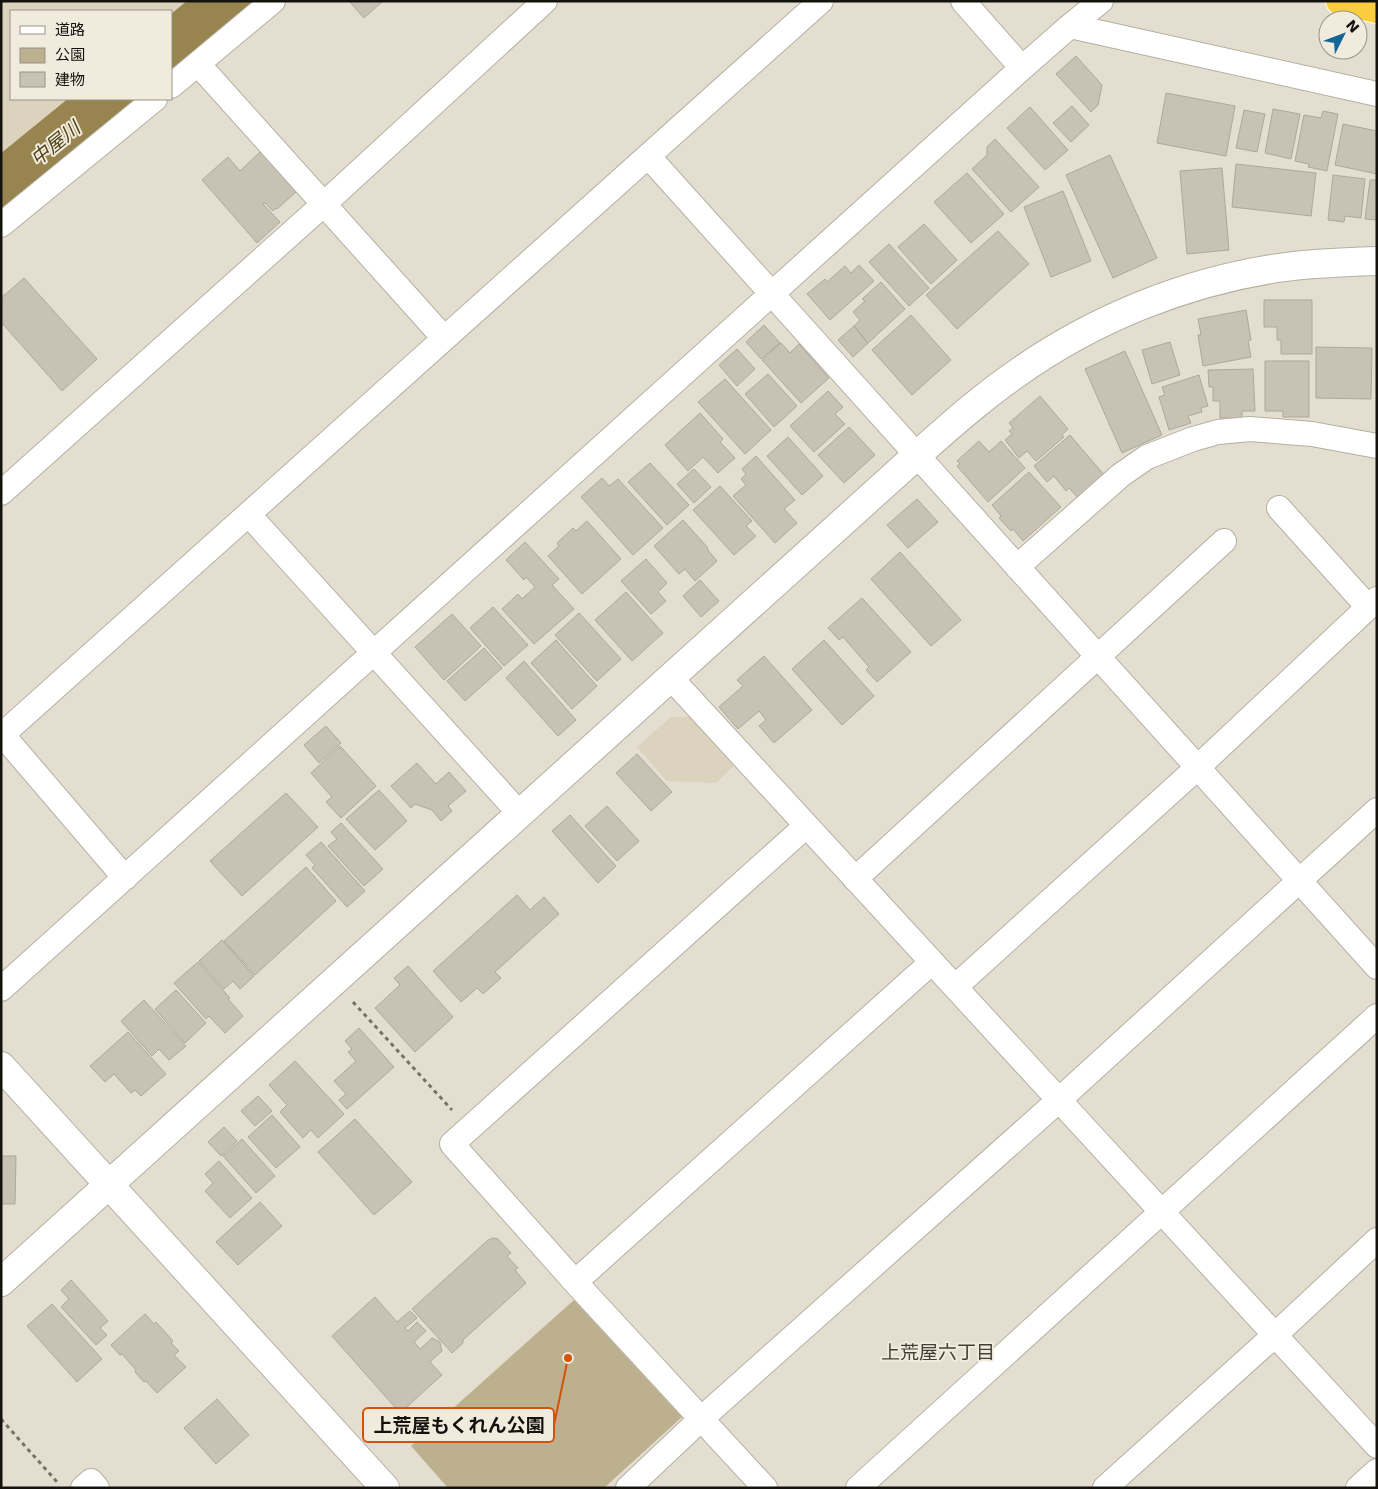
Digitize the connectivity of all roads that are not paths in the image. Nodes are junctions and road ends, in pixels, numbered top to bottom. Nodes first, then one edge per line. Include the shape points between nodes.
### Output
1 (273, 1) edge
2 (546, 1) edge
3 (821, 1) edge
4 (963, 1) edge
5 (1102, 1) edge
6 (1340, 1) edge
7 (1377, 9) edge
8 (1070, 26) junction
9 (198, 64) junction
10 (1022, 68) junction
11 (172, 85) edge
12 (1377, 94) edge
13 (155, 100) edge
14 (648, 156) junction
15 (324, 204) junction
16 (1, 225) edge
17 (1377, 261) edge
18 (772, 294) junction
19 (444, 338) junction
20 (1377, 446) edge
21 (916, 456) junction
22 (1, 493) edge
23 (1279, 508) dead end
24 (250, 514) junction
25 (1224, 541) dead end
26 (1017, 567) junction
27 (1372, 603) edge
28 (374, 653) junction
29 (1098, 657) junction
30 (670, 677) junction
31 (2, 734) edge
32 (1198, 768) junction
33 (1377, 810) edge
34 (520, 814) junction
35 (806, 826) junction
36 (125, 878) junction
37 (855, 879) junction
38 (1299, 880) junction
39 (932, 962) junction
40 (1377, 967) edge
41 (956, 987) junction
42 (1, 989) edge
43 (1377, 1016) edge
44 (1, 1066) edge
45 (1059, 1100) junction
46 (109, 1185) junction
47 (1161, 1211) junction
48 (1377, 1240) edge
49 (1, 1282) edge
50 (575, 1282) junction
51 (1275, 1335) junction
52 (701, 1420) junction
53 (1377, 1446) edge
54 (1377, 1470) edge
55 (83, 1488) edge
56 (97, 1488) edge
57 (385, 1488) edge
58 (628, 1488) edge
59 (765, 1488) edge
60 (858, 1488) edge
61 (1105, 1488) edge
62 (1358, 1488) edge

1 - 9 street
2 - 15 street
3 - 14 street
4 - 10 street
5 - 8 street
6 - 7 highway
8 - 10 street
8 - 12 street
9 - 11 street
9 - 15 street
10 - 18 street
13 - 16 street
14 - 18 street
14 - 19 street
15 - 19 street
15 - 22 street
17 - 21 street via 1277,268 1174,293 1133,309 1093,328 1016,373
18 - 21 street
18 - 28 street
19 - 24 street
20 - 26 street via 1312,434 1250,429 1218,432 1193,439 1147,457 1122,475
21 - 26 street
21 - 30 street
23 - 27 street
24 - 28 street
24 - 31 street
25 - 29 street
26 - 29 street
27 - 32 street
28 - 34 street
28 - 36 street
29 - 32 street
29 - 37 street
30 - 34 street
30 - 35 street
31 - 36 street
32 - 38 street
32 - 41 street
33 - 38 street
34 - 46 street
35 - 37 street
35 - 50 street via 452,1144
36 - 42 street
37 - 39 street
38 - 40 street
38 - 45 street
39 - 41 street
39 - 50 street
41 - 45 street
43 - 47 street
44 - 46 street
45 - 47 street
45 - 52 street
46 - 49 street
46 - 57 street
47 - 51 street
47 - 60 street
48 - 51 street
50 - 52 street
51 - 53 street
51 - 61 street
52 - 58 street
52 - 59 street
54 - 62 street
55 - 56 street via 91,1481

